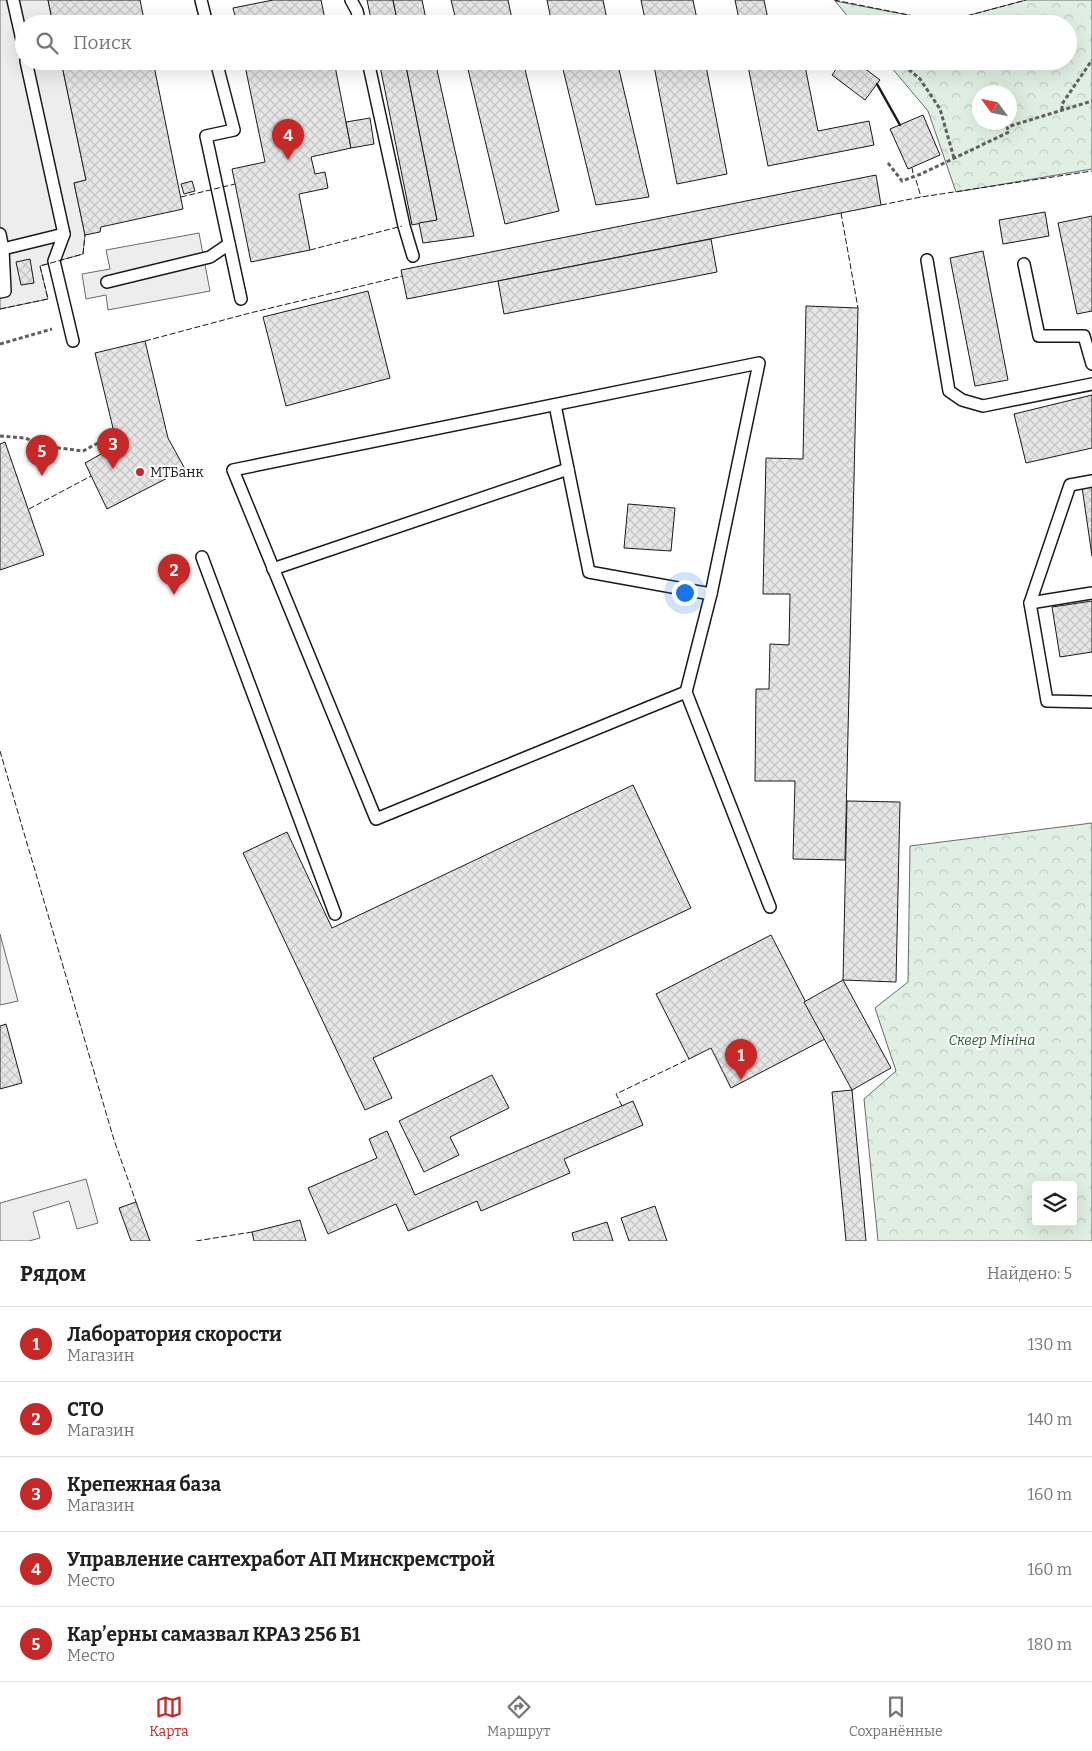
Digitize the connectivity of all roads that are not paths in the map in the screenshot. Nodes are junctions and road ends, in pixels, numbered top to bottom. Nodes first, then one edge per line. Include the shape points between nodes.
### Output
1 (13, 0) edge
2 (201, 0) edge
3 (351, 0) edge
4 (16, 15) edge
5 (205, 15) edge
6 (358, 15) edge
7 (28, 70) edge
8 (218, 70) edge
9 (370, 70) edge
10 (0, 234) edge
11 (64, 234) junction
12 (229, 244) junction
13 (3, 249) junction
14 (413, 256) dead end
15 (927, 260) dead end
16 (1024, 264) dead end
17 (107, 282) dead end
18 (0, 292) edge
19 (241, 299) dead end
20 (73, 341) dead end
21 (1092, 364) edge
22 (1092, 384) edge
23 (555, 405) junction
24 (568, 469) junction
25 (1092, 480) edge
26 (202, 557) dead end
27 (273, 569) junction
28 (1092, 593) edge
29 (711, 594) junction
30 (1030, 603) junction
31 (686, 692) junction
32 (1092, 702) edge
33 (770, 907) dead end
34 (335, 914) dead end

1 - 4 lane
2 - 5 lane
3 - 6 lane
7 - 11 lane
8 - 12 lane via 234,130 206,136
9 - 14 lane
10 - 13 lane
11 - 13 lane
11 - 20 lane via 54,261
12 - 17 lane via 210,258
12 - 19 lane
13 - 18 lane via 5,291
15 - 22 lane via 949,391 962,400 984,406
16 - 21 lane via 1039,336 1084,336
23 - 24 lane
23 - 27 lane via 233,470
23 - 29 lane via 759,363
24 - 27 lane
24 - 29 lane via 589,572
25 - 30 lane via 1070,485
26 - 34 lane
27 - 31 lane via 376,819
28 - 30 lane
29 - 31 lane
30 - 32 lane via 1047,701
31 - 33 lane

